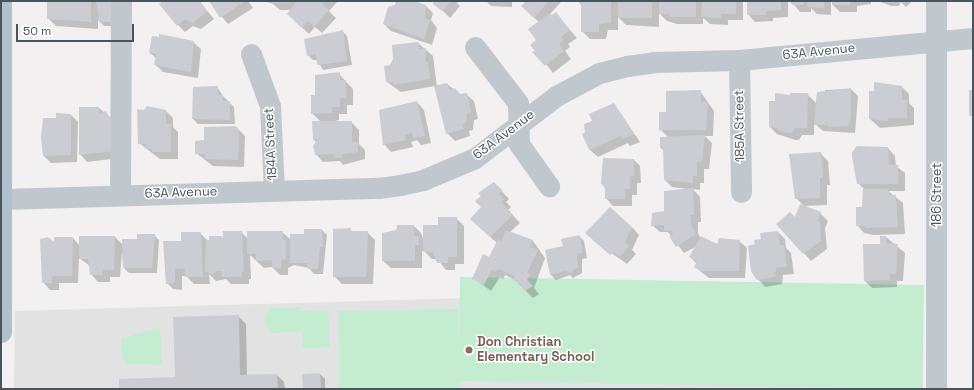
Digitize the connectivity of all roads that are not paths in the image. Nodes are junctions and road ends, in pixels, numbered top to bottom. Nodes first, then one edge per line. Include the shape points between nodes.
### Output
1 (1, 1) edge
2 (121, 1) edge
3 (936, 1) edge
4 (973, 38) edge
5 (937, 40) junction
6 (475, 47) dead end
7 (251, 54) dead end
8 (739, 60) junction
9 (518, 124) junction
10 (548, 186) dead end
11 (274, 190) junction
12 (741, 192) dead end
13 (120, 195) junction
14 (3, 199) junction
15 (1, 332) edge
16 (936, 389) edge

1 - 14 main road
2 - 13 street
3 - 5 street, 186 Street
4 - 5 street, 63A Avenue
5 - 8 street, 63A Avenue
5 - 16 street, 186 Street
6 - 9 street via 518,103
7 - 11 street, 184A Street via 270,106
8 - 9 street, 63A Avenue via 654,62 599,73 556,96
8 - 12 street, 185A Street
9 - 10 street via 519,144
9 - 11 street, 63A Avenue via 475,158 423,180 379,188
11 - 13 street, 63A Avenue
13 - 14 street, 63A Avenue
14 - 15 main road

